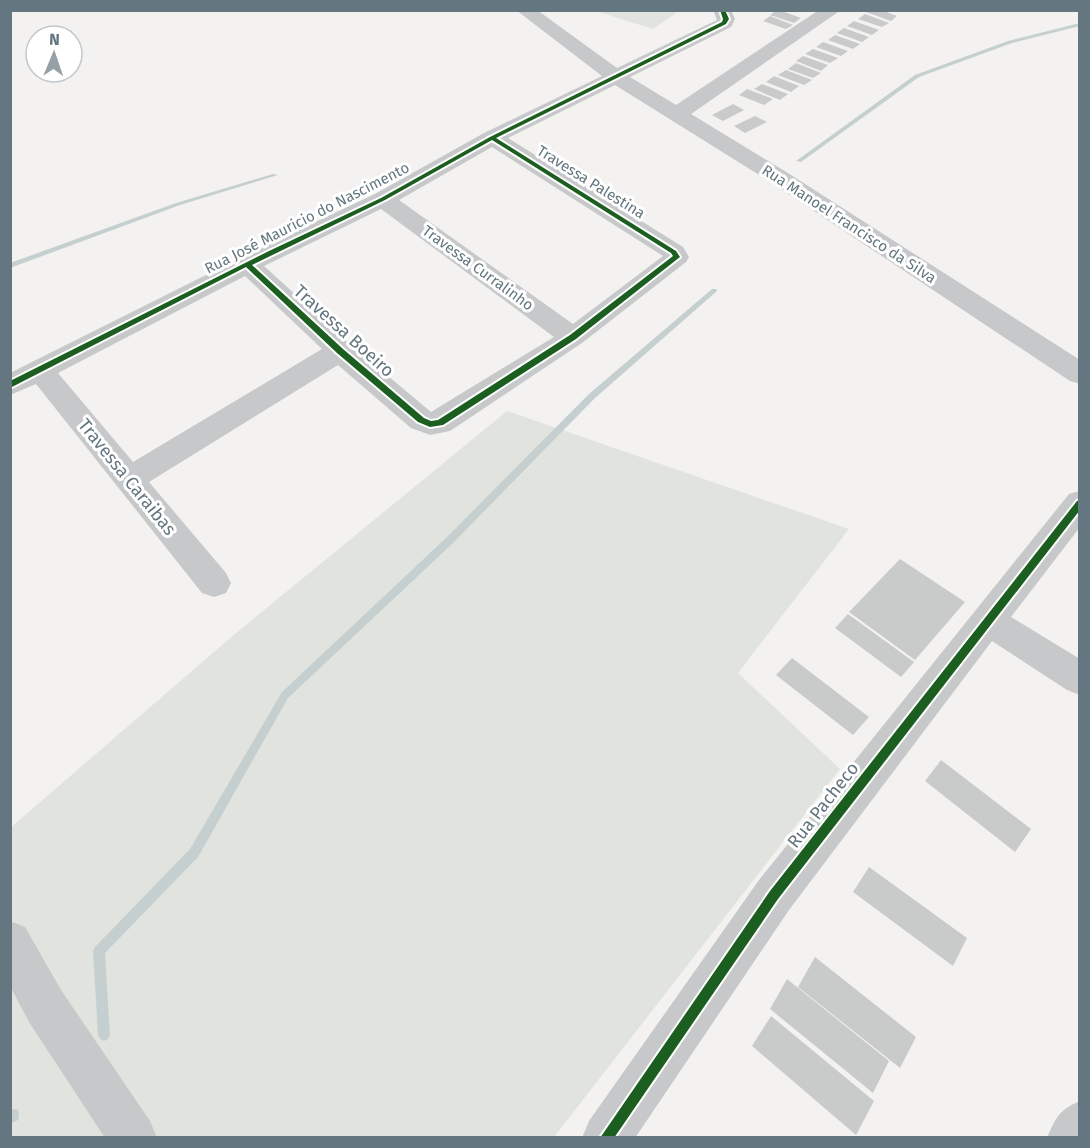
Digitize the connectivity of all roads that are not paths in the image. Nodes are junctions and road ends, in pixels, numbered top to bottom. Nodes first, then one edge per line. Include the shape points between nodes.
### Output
1 (525, 10) edge
2 (722, 10) edge
3 (832, 10) edge
4 (616, 77) junction
5 (676, 115) junction
6 (492, 138) junction
7 (383, 199) junction
8 (247, 264) junction
9 (573, 337) junction
10 (340, 351) junction
11 (40, 370) junction
12 (1080, 374) edge
13 (10, 385) edge
14 (129, 479) junction
15 (1080, 503) edge
16 (214, 583) dead end
17 (988, 620) junction
18 (1080, 679) edge
19 (10, 942) edge
20 (1080, 1125) edge
21 (133, 1137) edge
22 (606, 1137) edge
23 (1071, 1137) edge

1 - 4 street, Rua Manoel Francisco da Silva
2 - 4 street, Rua José Mauricio do Nascimento via 724,23
3 - 5 street
4 - 5 street, Rua Manoel Francisco da Silva
4 - 6 street, Rua José Mauricio do Nascimento
5 - 12 street, Rua Manoel Francisco da Silva via 780,178
6 - 7 street, Rua José Mauricio do Nascimento
6 - 9 street, Travessa Palestina via 677,256
7 - 8 street, Rua José Mauricio do Nascimento
7 - 9 street, Travessa Curralinho
8 - 10 street, Travessa Boeiro
8 - 11 street, Rua José Mauricio do Nascimento
9 - 10 street, Travessa Boeiro via 440,423 430,424
10 - 14 street
11 - 13 street, Rua José Mauricio do Nascimento
11 - 14 street, Travessa Caraibas
14 - 16 street, Travessa Caraibas
15 - 17 street, Rua Pacheco
17 - 18 street
17 - 22 street, Rua Pacheco via 774,895
19 - 21 street via 45,1006
20 - 23 street

